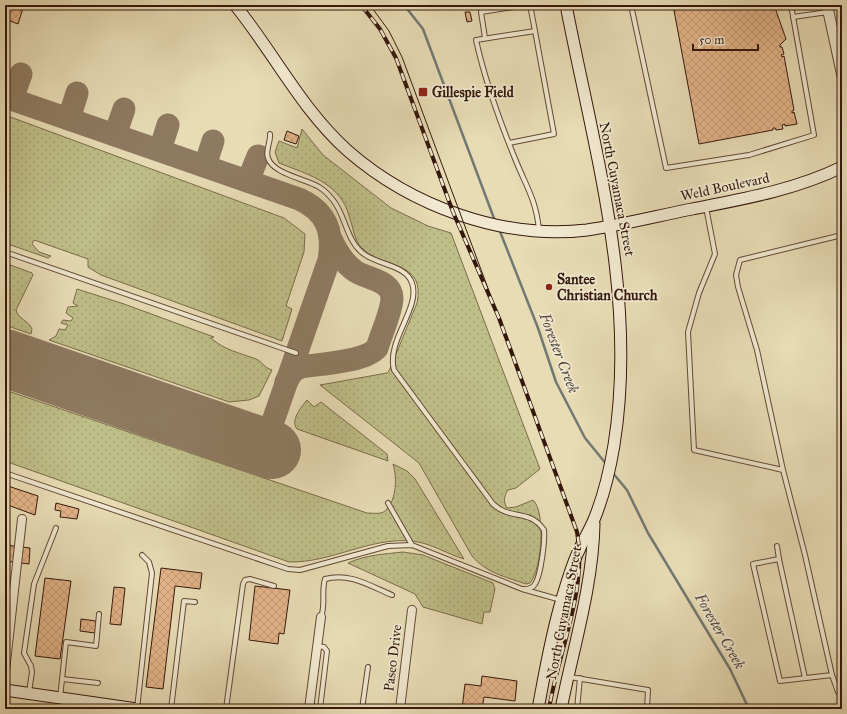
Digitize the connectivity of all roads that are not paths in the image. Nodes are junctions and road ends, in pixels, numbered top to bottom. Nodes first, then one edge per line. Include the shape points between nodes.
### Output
1 (235, 5) edge
2 (528, 5) edge
3 (566, 5) edge
4 (631, 5) edge
5 (791, 5) edge
6 (828, 8) edge
7 (793, 17) junction
8 (535, 31) junction
9 (838, 35) edge
10 (485, 38) junction
11 (841, 67) edge
12 (270, 134) dead end
13 (509, 143) junction
14 (842, 167) edge
15 (706, 207) junction
16 (610, 225) junction
17 (539, 230) junction
18 (842, 235) edge
19 (5, 252) edge
20 (296, 353) dead end
21 (783, 470) junction
22 (5, 473) edge
23 (388, 503) dead end
24 (22, 519) dead end
25 (594, 521) junction
26 (56, 528) dead end
27 (412, 545) junction
28 (777, 546) dead end
29 (142, 555) dead end
30 (779, 559) junction
31 (274, 586) dead end
32 (524, 589) junction
33 (392, 595) dead end
34 (561, 600) junction
35 (195, 602) dead end
36 (412, 610) dead end
37 (99, 614) dead end
38 (321, 617) joint
39 (316, 646) junction
40 (368, 667) dead end
41 (5, 671) edge
42 (832, 675) junction
43 (567, 677) junction
44 (580, 678) junction
45 (805, 678) junction
46 (62, 679) junction
47 (98, 683) dead end
48 (5, 690) edge
49 (29, 694) junction
50 (842, 696) edge
51 (60, 698) junction
52 (87, 706) edge
53 (132, 709) edge
54 (171, 709) edge
55 (226, 709) edge
56 (309, 709) edge
57 (320, 709) edge
58 (362, 709) edge
59 (400, 709) edge
60 (491, 709) edge
61 (502, 709) edge
62 (538, 709) edge
63 (561, 709) edge
64 (577, 709) edge
65 (647, 709) edge

1 - 17 main road, Weld Boulevard via 317,119 365,165 431,204 468,217
2 - 8 lane
2 - 10 lane via 481,12
3 - 16 main road, North Cuyamaca Street
4 - 7 lane via 666,168 748,155 814,135
5 - 7 lane
6 - 7 lane
6 - 9 street
8 - 10 lane
8 - 13 lane via 554,134
9 - 11 street
10 - 13 lane via 476,40 482,67
12 - 32 lane via 267,156 269,162 276,168 320,188 341,210 349,236 356,247 375,260 406,274 412,282 414,296 392,356 394,370 493,504 507,514 533,519 544,530 538,576 532,588
13 - 17 lane via 533,196
14 - 15 main road, Weld Boulevard via 786,189
15 - 16 main road, Weld Boulevard
15 - 21 lane via 715,254 688,332 694,450
16 - 17 main road, Weld Boulevard via 582,230
16 - 25 main road, North Cuyamaca Street via 618,278 621,374 613,447
18 - 21 lane via 740,260 736,275 757,350
19 - 20 lane
21 - 42 lane
22 - 27 lane via 288,569 300,570 388,546
23 - 27 lane
24 - 41 street
25 - 34 main road, North Cuyamaca Street via 579,549
25 - 43 main road, North Cuyamaca Street via 594,550
26 - 49 lane via 34,584 24,653 32,672
27 - 32 lane
28 - 30 lane
29 - 53 lane via 149,562 152,573
30 - 45 lane
30 - 45 lane via 753,564 780,681
31 - 55 lane via 250,579 245,580 243,584
32 - 34 lane
33 - 38 lane via 347,577 335,576 325,579 322,587 324,603
34 - 62 main road, North Cuyamaca Street
35 - 54 lane via 184,601
36 - 59 street, Paseo Drive
37 - 46 lane via 96,646 66,642
38 - 39 street
39 - 56 street
39 - 57 lane via 324,647 327,651
40 - 58 lane
42 - 45 lane
42 - 50 lane
43 - 44 lane
43 - 63 main road, North Cuyamaca Street
44 - 64 lane
44 - 65 lane via 648,690
46 - 47 lane
46 - 51 lane
48 - 49 main road
49 - 51 main road
51 - 52 main road
52 - 53 main road
60 - 61 lane

